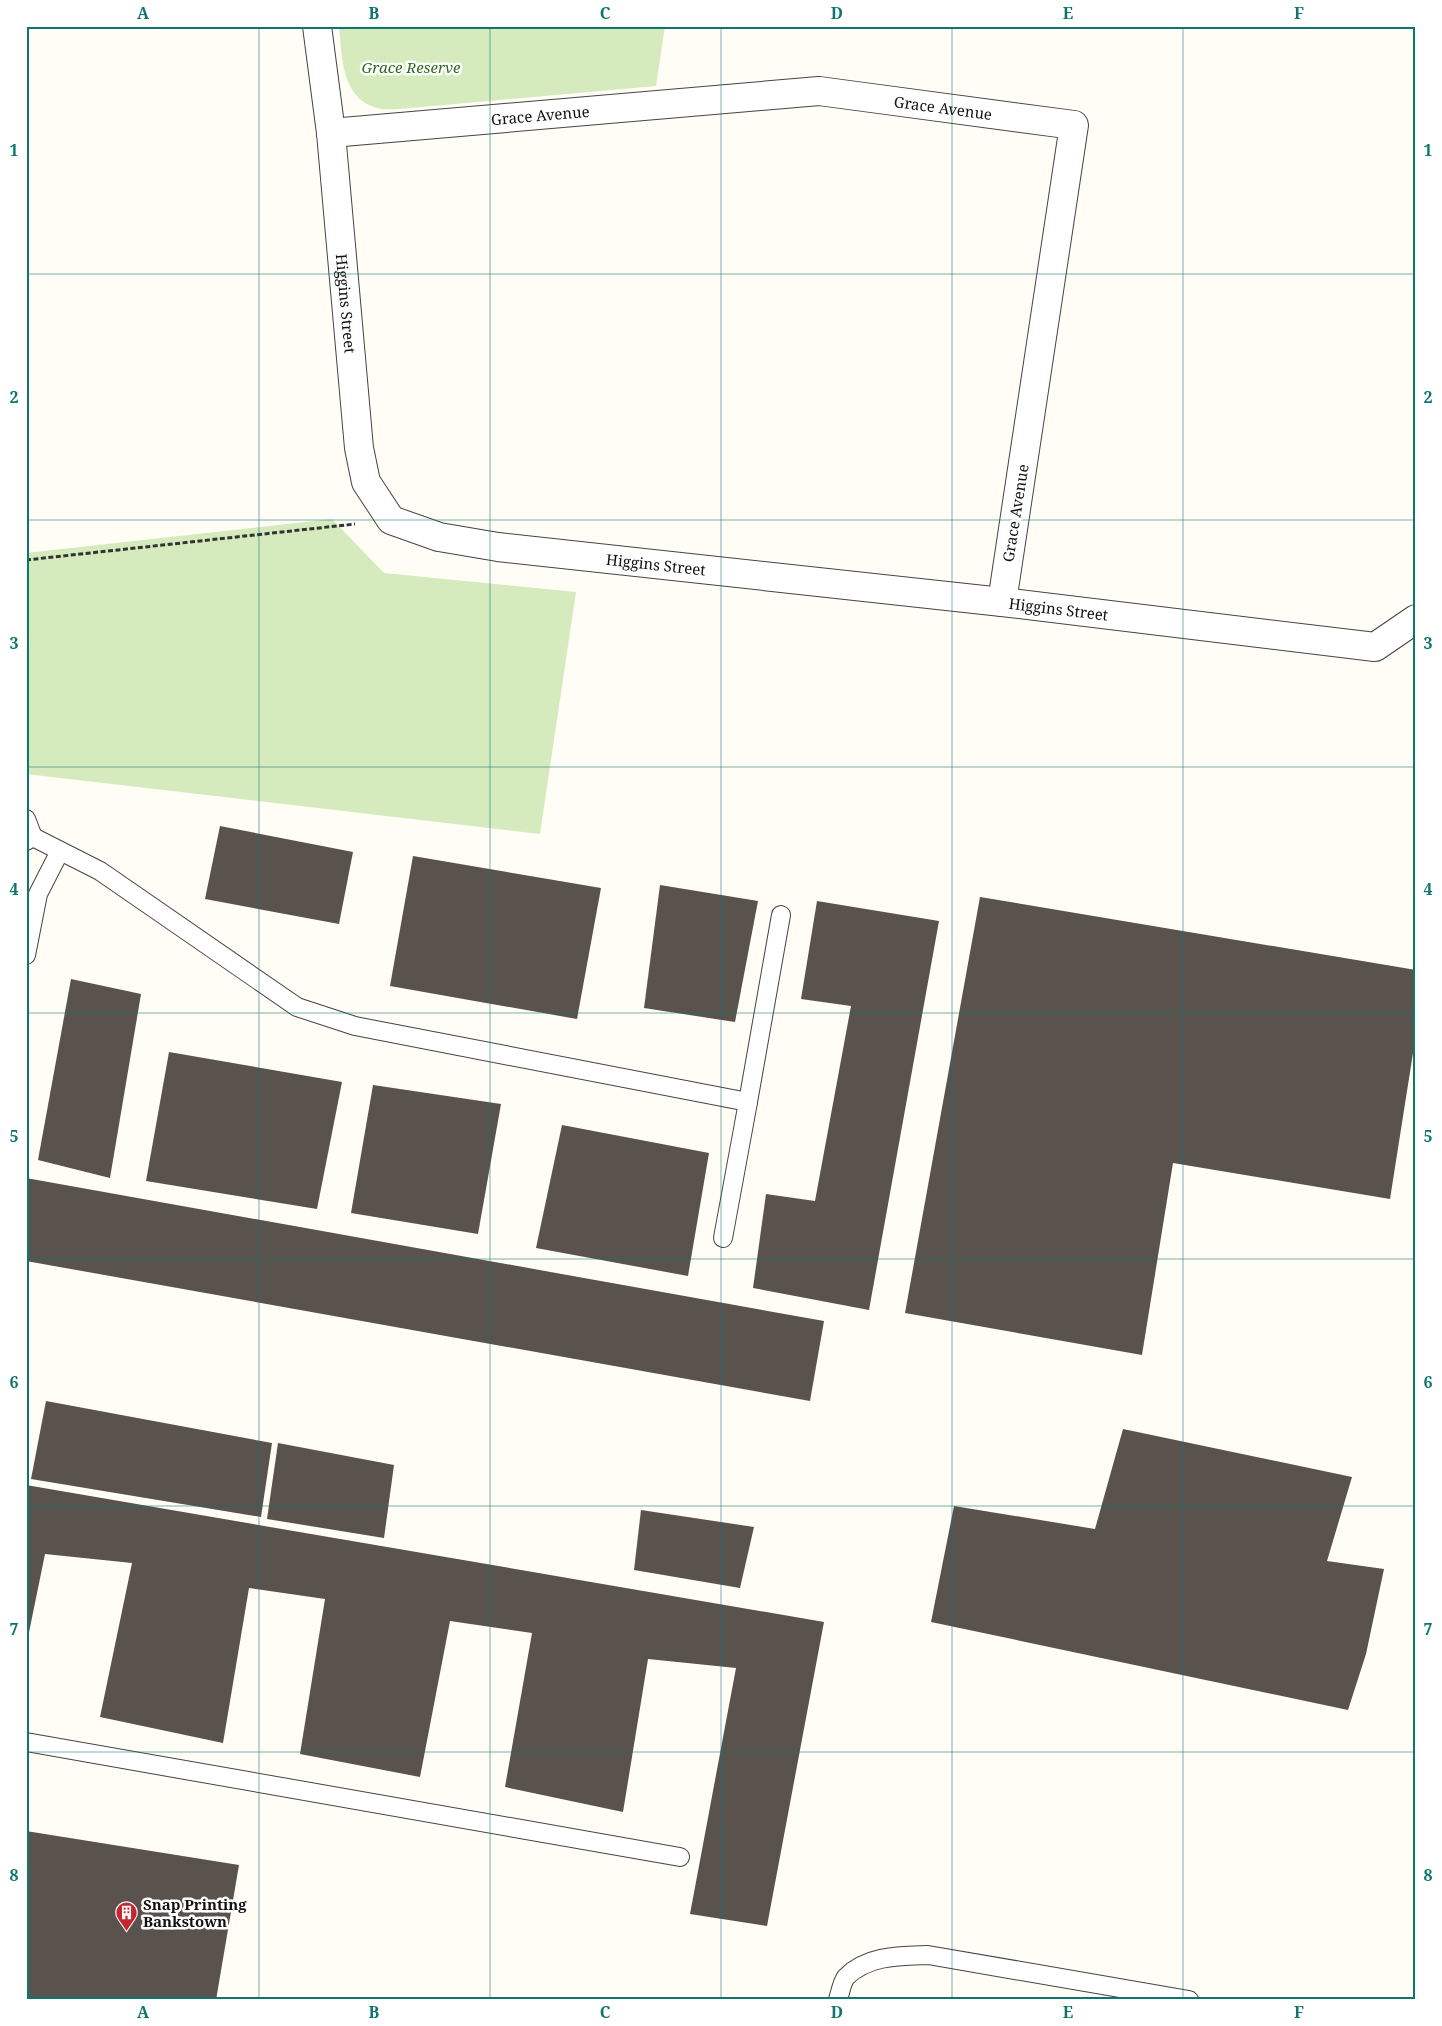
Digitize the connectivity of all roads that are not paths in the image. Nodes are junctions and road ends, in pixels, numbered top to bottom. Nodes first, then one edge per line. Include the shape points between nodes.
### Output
1 (317, 26) edge
2 (331, 133) junction
3 (1002, 602) junction
4 (1416, 619) edge
5 (26, 819) edge
6 (30, 839) edge
7 (60, 851) junction
8 (781, 915) dead end
9 (26, 955) edge
10 (748, 1102) junction
11 (723, 1238) dead end
12 (26, 1742) edge
13 (680, 1857) dead end
14 (838, 2000) edge
15 (1189, 2000) edge

1 - 2 street, Higgins Street
2 - 3 street, Higgins Street via 359,448 366,482 391,520 439,537 498,547
2 - 3 street, Grace Avenue via 819,91 1074,125
3 - 4 street, Higgins Street via 1376,647
5 - 6 lane
6 - 7 lane
7 - 9 lane via 38,894
7 - 10 lane via 100,871 297,1008 355,1026
8 - 10 lane
10 - 11 lane
12 - 13 lane
14 - 15 lane via 845,1978 870,1961 928,1955

